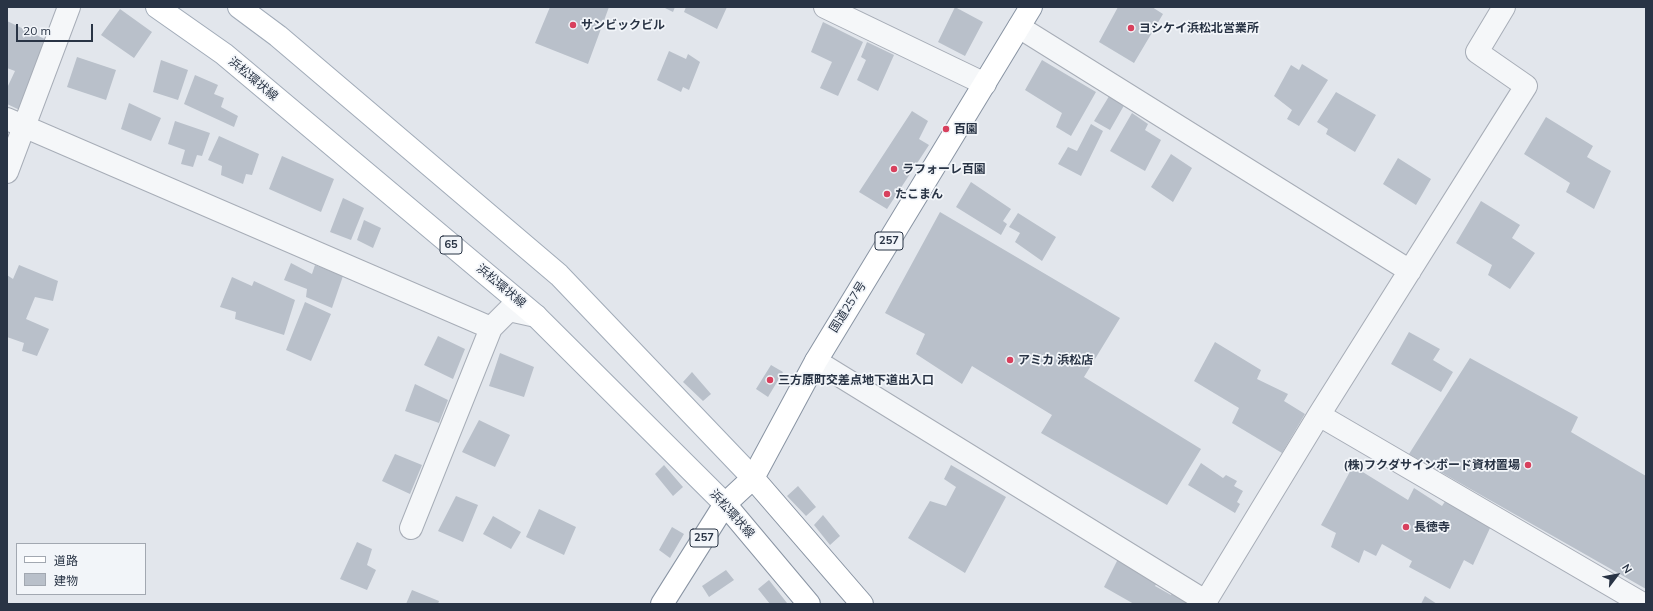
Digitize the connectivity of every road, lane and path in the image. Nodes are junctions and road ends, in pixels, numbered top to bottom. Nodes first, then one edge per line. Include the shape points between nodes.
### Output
1 (69, 7) edge
2 (157, 7) edge
3 (239, 7) edge
4 (824, 7) edge
5 (1031, 7) edge
6 (1504, 7) edge
7 (1019, 27) junction
8 (985, 84) junction
9 (16, 123) edge
10 (7, 172) edge
11 (1410, 270) junction
12 (536, 316) junction
13 (491, 328) junction
14 (816, 361) junction
15 (1319, 415) junction
16 (753, 478) junction
17 (725, 504) junction
18 (411, 528) dead end
19 (1204, 603) edge
20 (662, 604) edge
21 (810, 604) edge
22 (862, 604) edge
23 (1643, 604) edge

1 - 9 street
2 - 12 main road, 浜松環状線 / 65 via 224,54
3 - 16 main road via 278,36 559,275
4 - 8 street
5 - 7 main road, 国道257号 / 257
6 - 11 street via 1477,52 1526,86
7 - 8 main road, 国道257号 / 257
7 - 11 street
8 - 14 main road, 国道257号 / 257
9 - 10 street
9 - 13 street
11 - 15 street
12 - 13 street via 509,310
12 - 17 main road, 浜松環状線 / 65
13 - 18 street
14 - 16 main road, 国道257号 / 257
14 - 19 street
15 - 19 street
15 - 23 street
16 - 17 main road, 国道257号 / 257
16 - 22 main road
17 - 20 main road, 国道257号 / 257
17 - 21 main road, 浜松環状線

